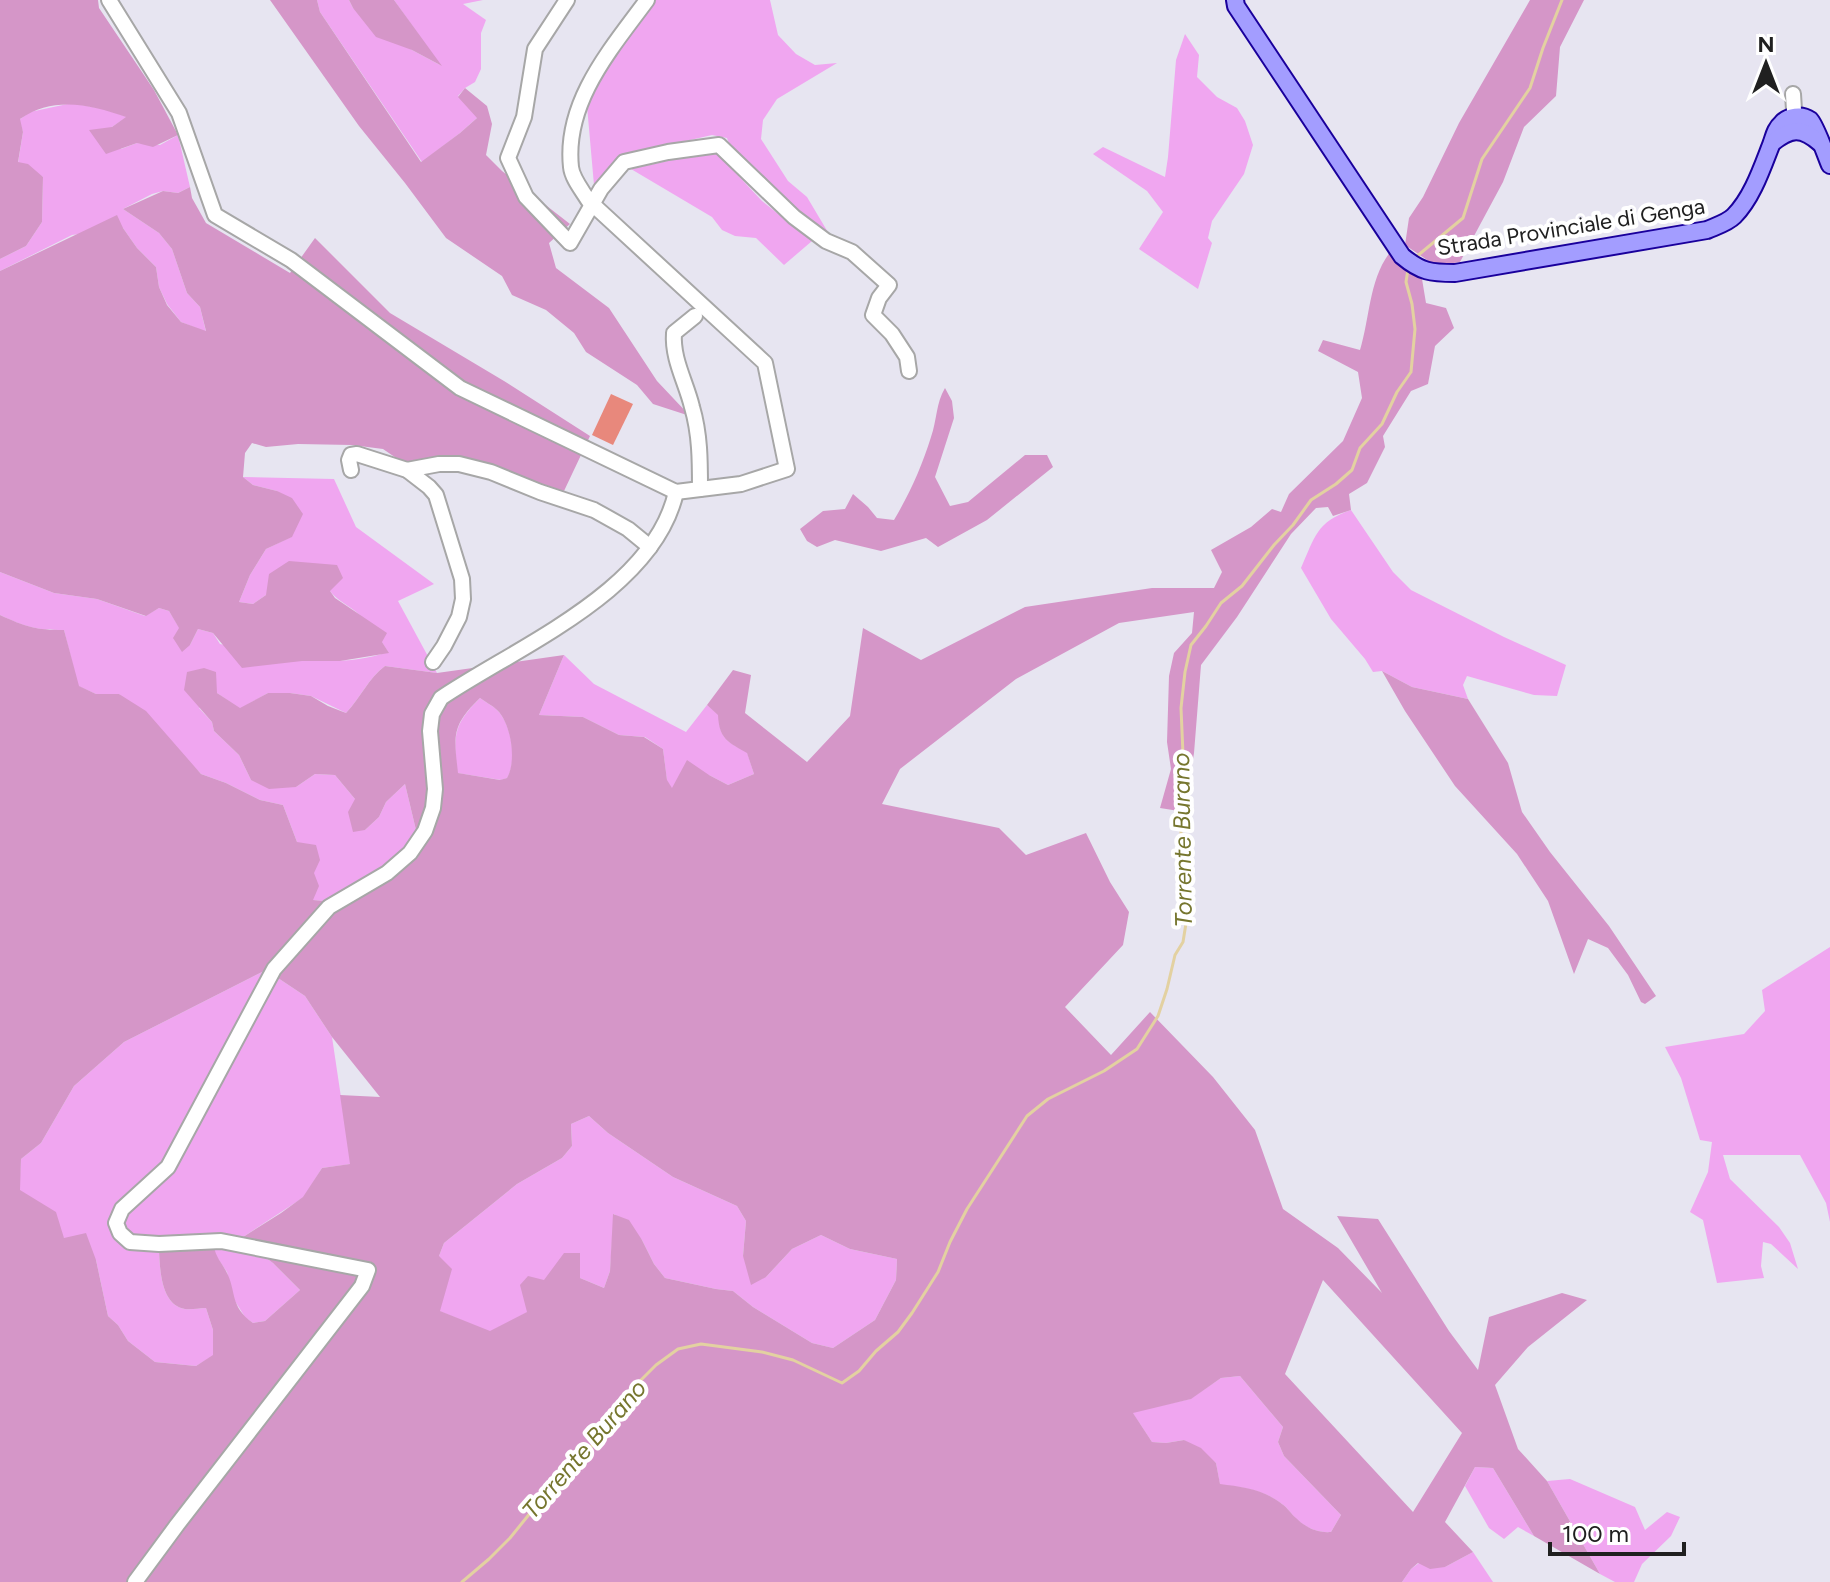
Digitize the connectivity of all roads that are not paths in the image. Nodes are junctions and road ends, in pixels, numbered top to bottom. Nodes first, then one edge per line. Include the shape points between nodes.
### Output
1 (109, 0) edge
2 (567, 0) edge
3 (647, 0) edge
4 (1235, 0) edge
5 (1793, 94) dead end
6 (1794, 124) junction
7 (1830, 165) edge
8 (592, 204) junction
9 (695, 316) dead end
10 (909, 371) dead end
11 (351, 470) dead end
12 (407, 470) junction
13 (700, 489) junction
14 (676, 492) junction
15 (650, 547) junction
16 (433, 662) dead end
17 (135, 1582) edge

1 - 14 street via 179,113 215,215 291,260 460,388
2 - 8 street via 535,49 524,117 508,158 526,197 570,243
3 - 8 street via 604,58 577,109 571,170
4 - 6 main road, Strada Provinciale di Genga via 1402,256 1425,272 1455,273 1707,230 1734,216 1749,195 1776,130 1786,119
5 - 6 street
6 - 7 main road via 1802,116 1810,120
8 - 10 street via 624,162 719,145 794,217 826,241 852,252 889,285 873,315 907,357
8 - 13 street via 765,363 787,469 741,484
9 - 13 street via 673,339 699,439
11 - 12 street via 349,460 357,454
12 - 15 street via 459,464 491,472 594,510
12 - 16 street via 436,495 462,579 459,617
13 - 14 street
14 - 15 street via 665,525
15 - 17 street via 597,601 441,698 432,714 435,789 425,831 387,873 329,907 274,969 168,1167 122,1209 116,1223 130,1242 221,1241 368,1270 362,1286

